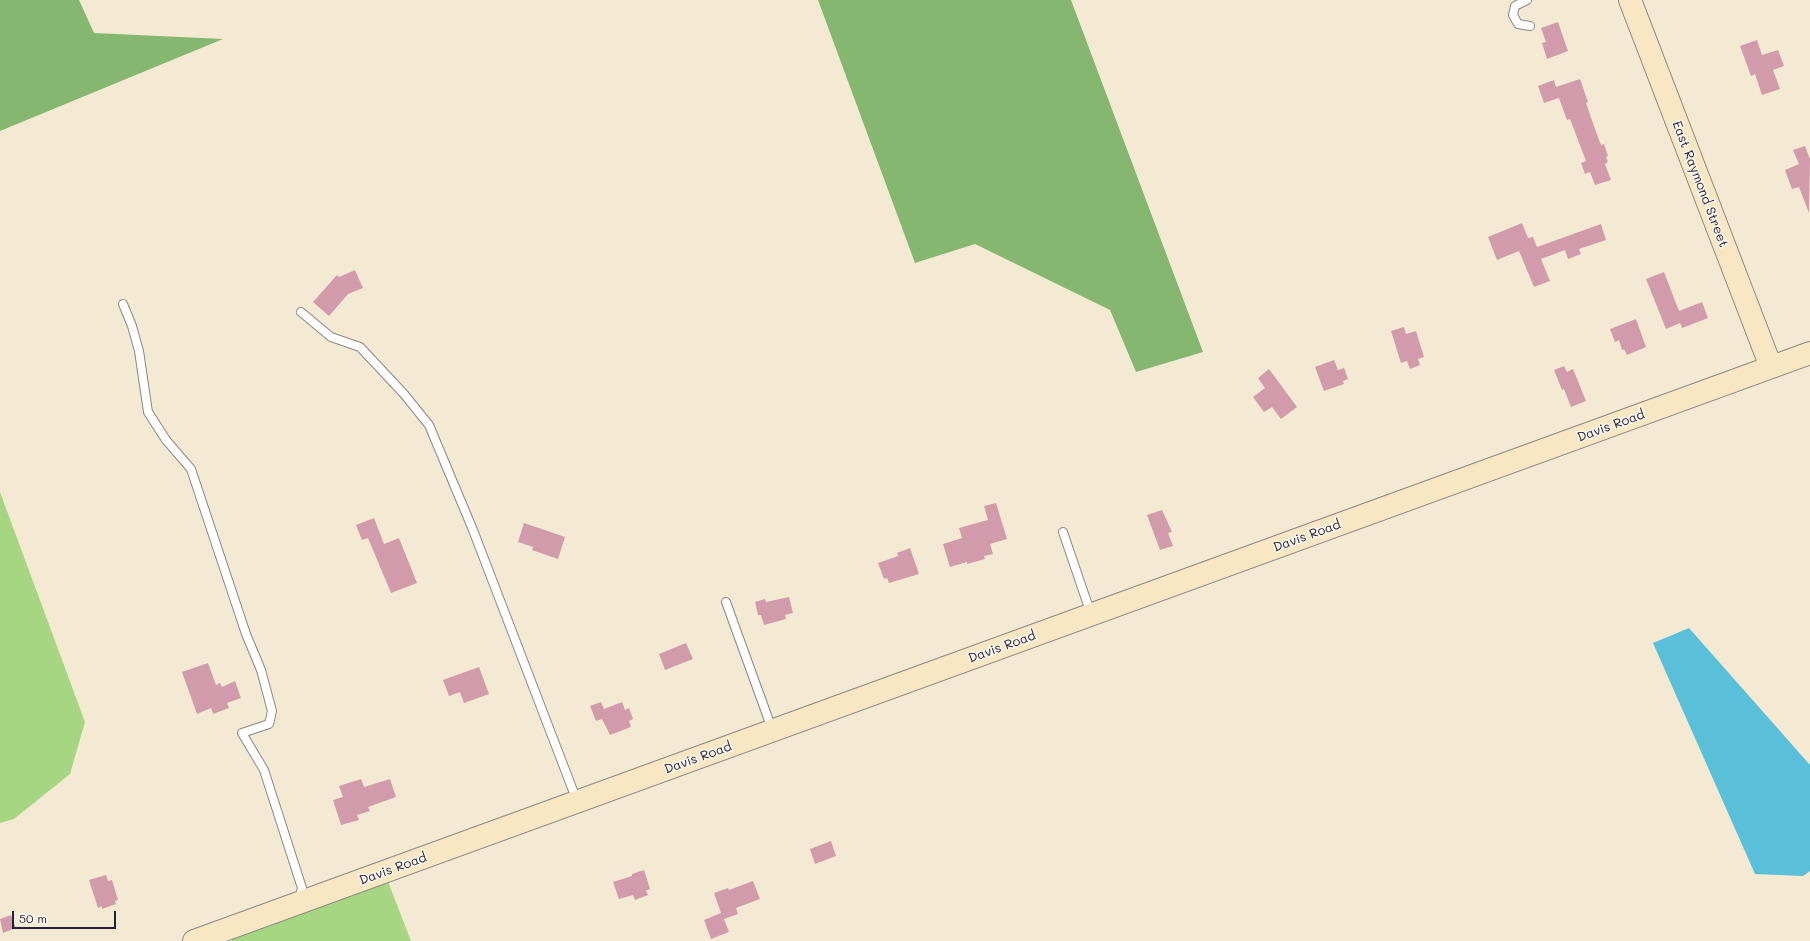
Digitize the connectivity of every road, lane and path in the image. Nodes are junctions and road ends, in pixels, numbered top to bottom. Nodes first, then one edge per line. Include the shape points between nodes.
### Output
1 (1527, 0) edge
2 (1630, 0) edge
3 (1530, 26) dead end
4 (123, 304) dead end
5 (301, 312) dead end
6 (1810, 353) edge
7 (1771, 367) junction
8 (1063, 532) dead end
9 (726, 602) dead end
10 (1092, 615) junction
11 (772, 731) junction
12 (577, 802) junction
13 (299, 903) junction
14 (194, 941) edge

1 - 3 lane via 1515,6 1513,16 1518,24
2 - 7 street, East Raymond Street
4 - 13 lane via 139,351 148,412 166,440 191,469 269,696 272,711 269,724 242,733 264,770 293,856 302,888
5 - 12 lane via 331,337 360,347 429,425 473,530
6 - 7 street, Davis Road
7 - 10 street, Davis Road
8 - 10 lane
9 - 11 lane
10 - 11 street, Davis Road
11 - 12 street, Davis Road
12 - 13 street, Davis Road
13 - 14 street, Davis Road

